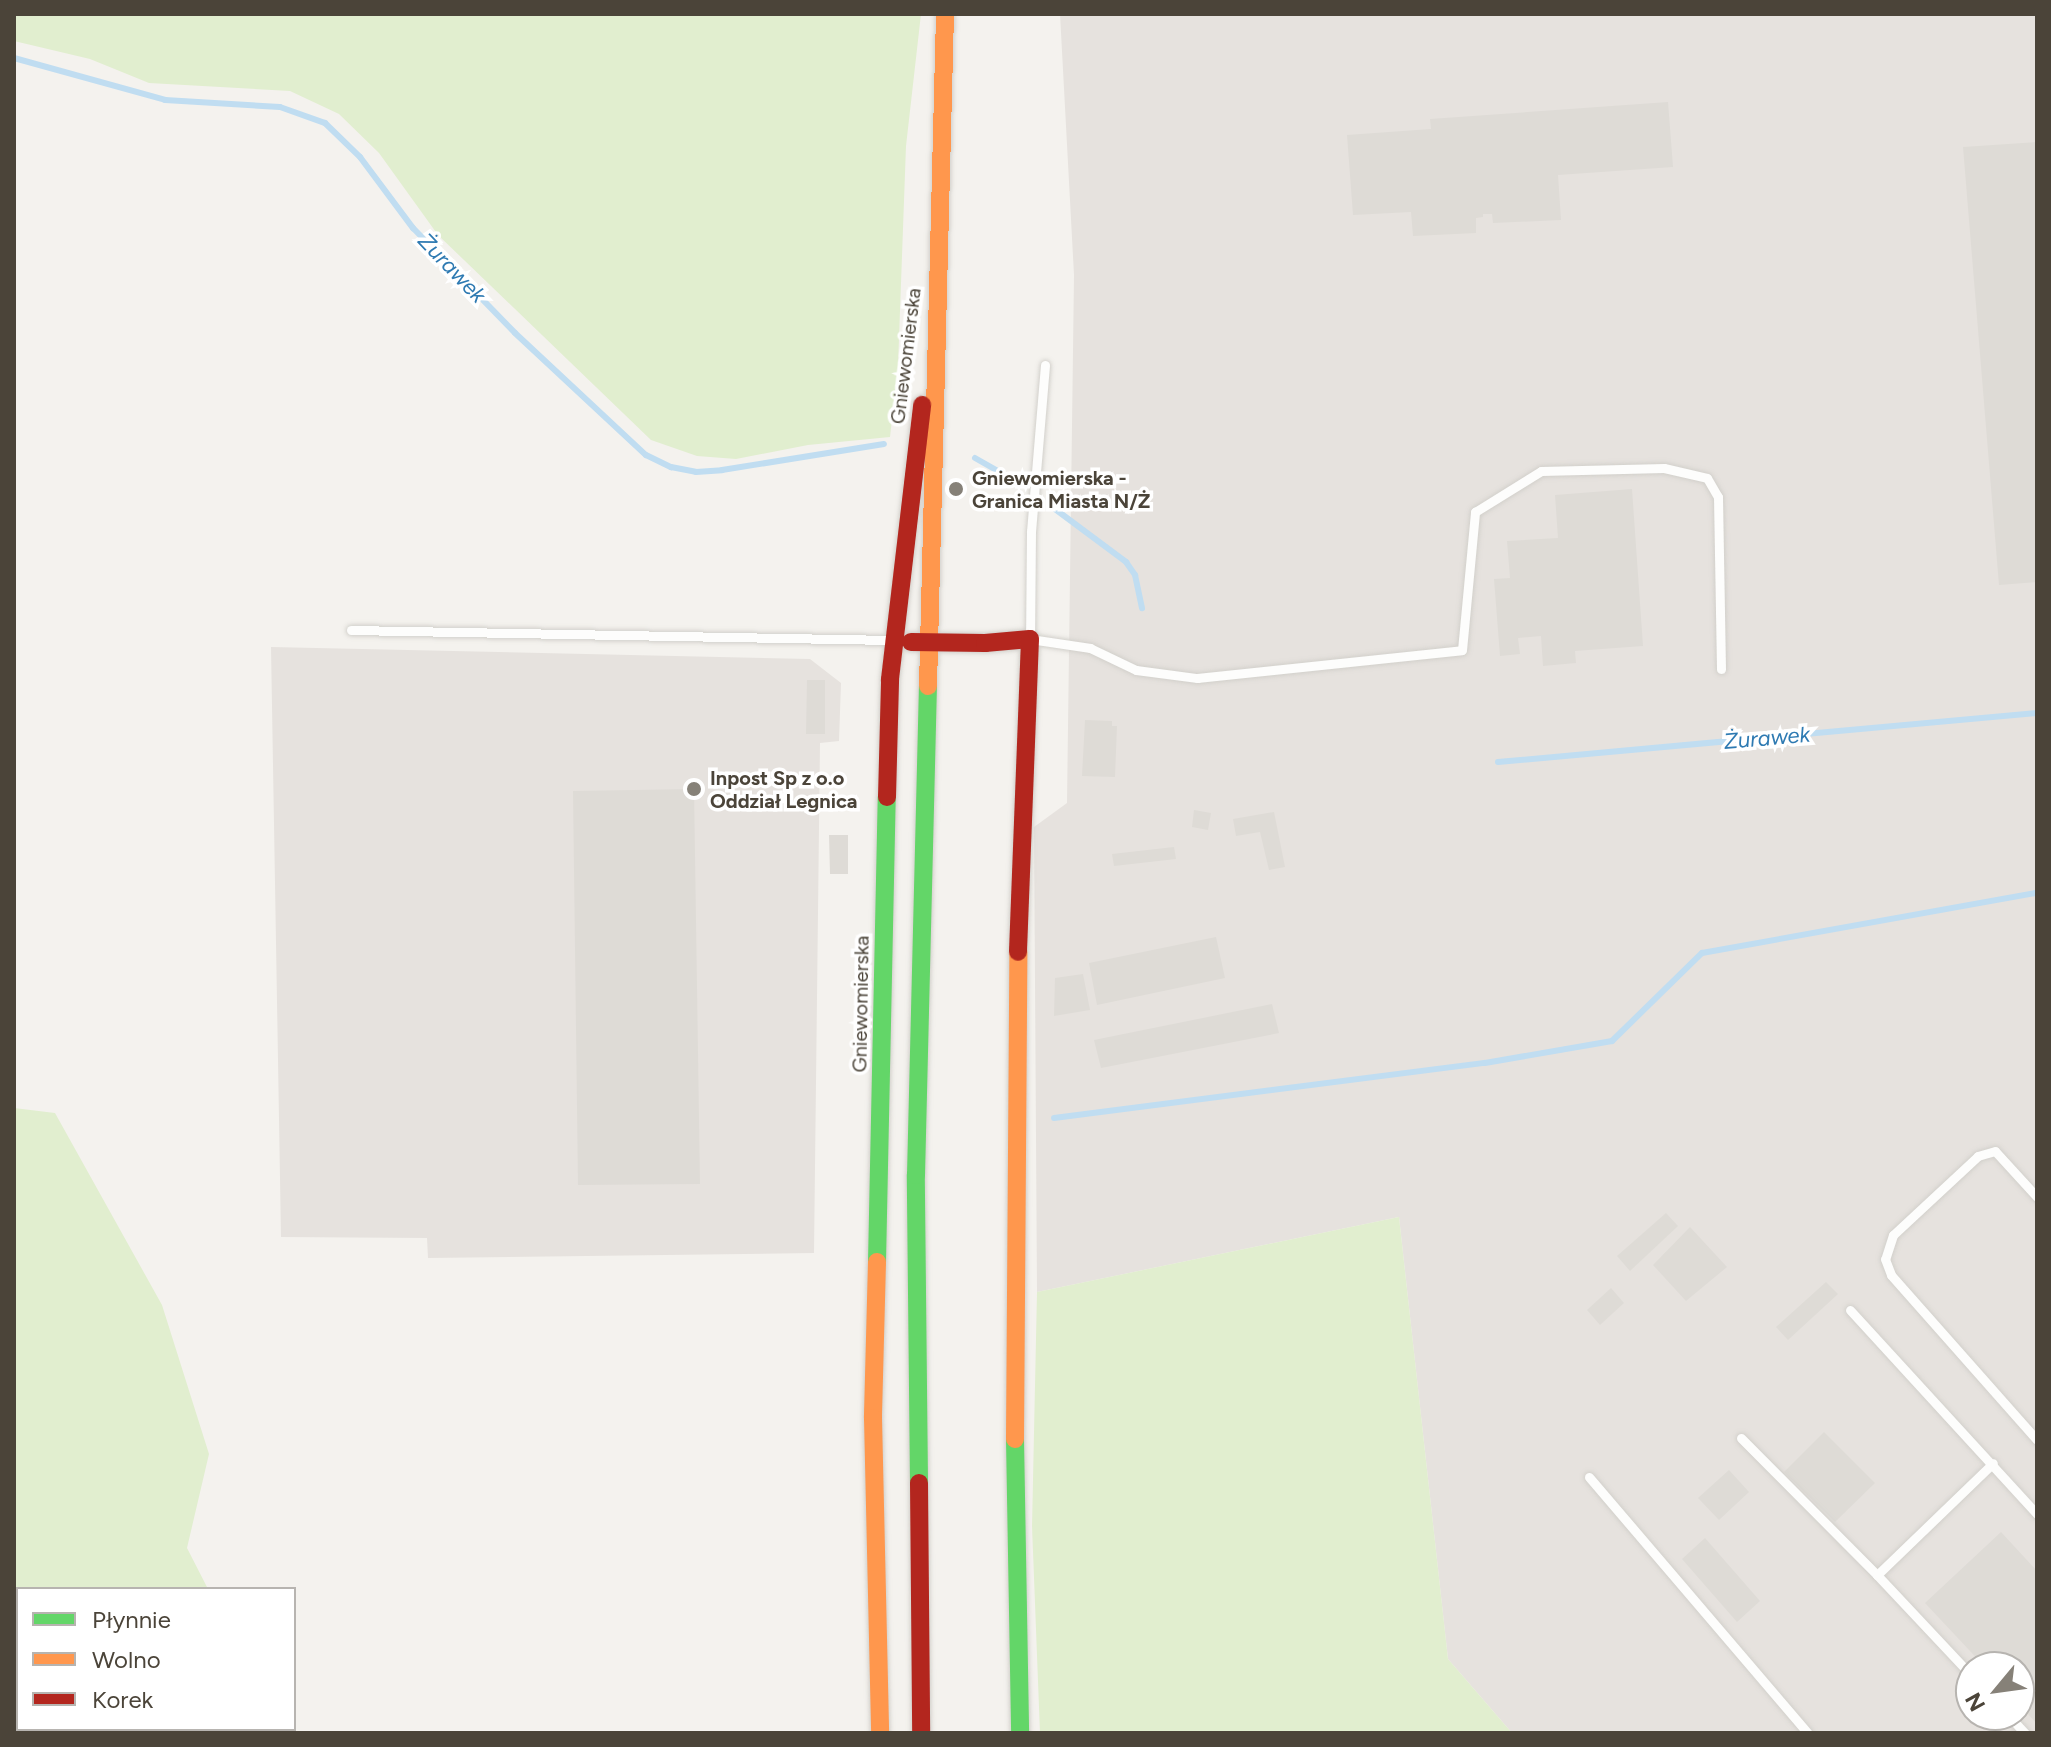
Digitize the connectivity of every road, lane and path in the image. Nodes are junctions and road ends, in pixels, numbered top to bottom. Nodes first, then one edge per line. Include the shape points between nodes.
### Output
1 (945, 14) edge
2 (938, 279) junction
3 (1045, 365) dead end
4 (351, 630) dead end
5 (1030, 639) junction
6 (892, 640) junction
7 (927, 643) junction
8 (1721, 669) dead end
9 (2037, 1197) edge
10 (1850, 1310) dead end
11 (1741, 1438) dead end
12 (2037, 1440) edge
13 (1993, 1463) junction
14 (1589, 1477) dead end
15 (2037, 1514) edge
16 (1877, 1575) junction
17 (1955, 1658) edge
18 (880, 1733) edge
19 (921, 1733) edge
20 (1020, 1733) edge
21 (1808, 1733) edge

1 - 2 street, Gniewomierska
2 - 6 street, Gniewomierska
2 - 7 street, Gniewomierska
3 - 5 lane via 1031,531
4 - 6 lane
5 - 7 street
5 - 8 lane via 1090,648 1136,670 1197,678 1462,650 1475,512 1541,471 1664,468 1707,478 1718,497
5 - 20 street via 1019,905 1015,1335
6 - 7 street
6 - 18 street, Gniewomierska via 873,1418
7 - 19 street, Gniewomierska via 916,1175
9 - 12 lane via 1995,1151 1978,1156 1893,1235 1885,1259 1891,1275
10 - 13 lane
11 - 16 lane
13 - 15 lane
13 - 16 lane
14 - 21 lane
16 - 17 lane

